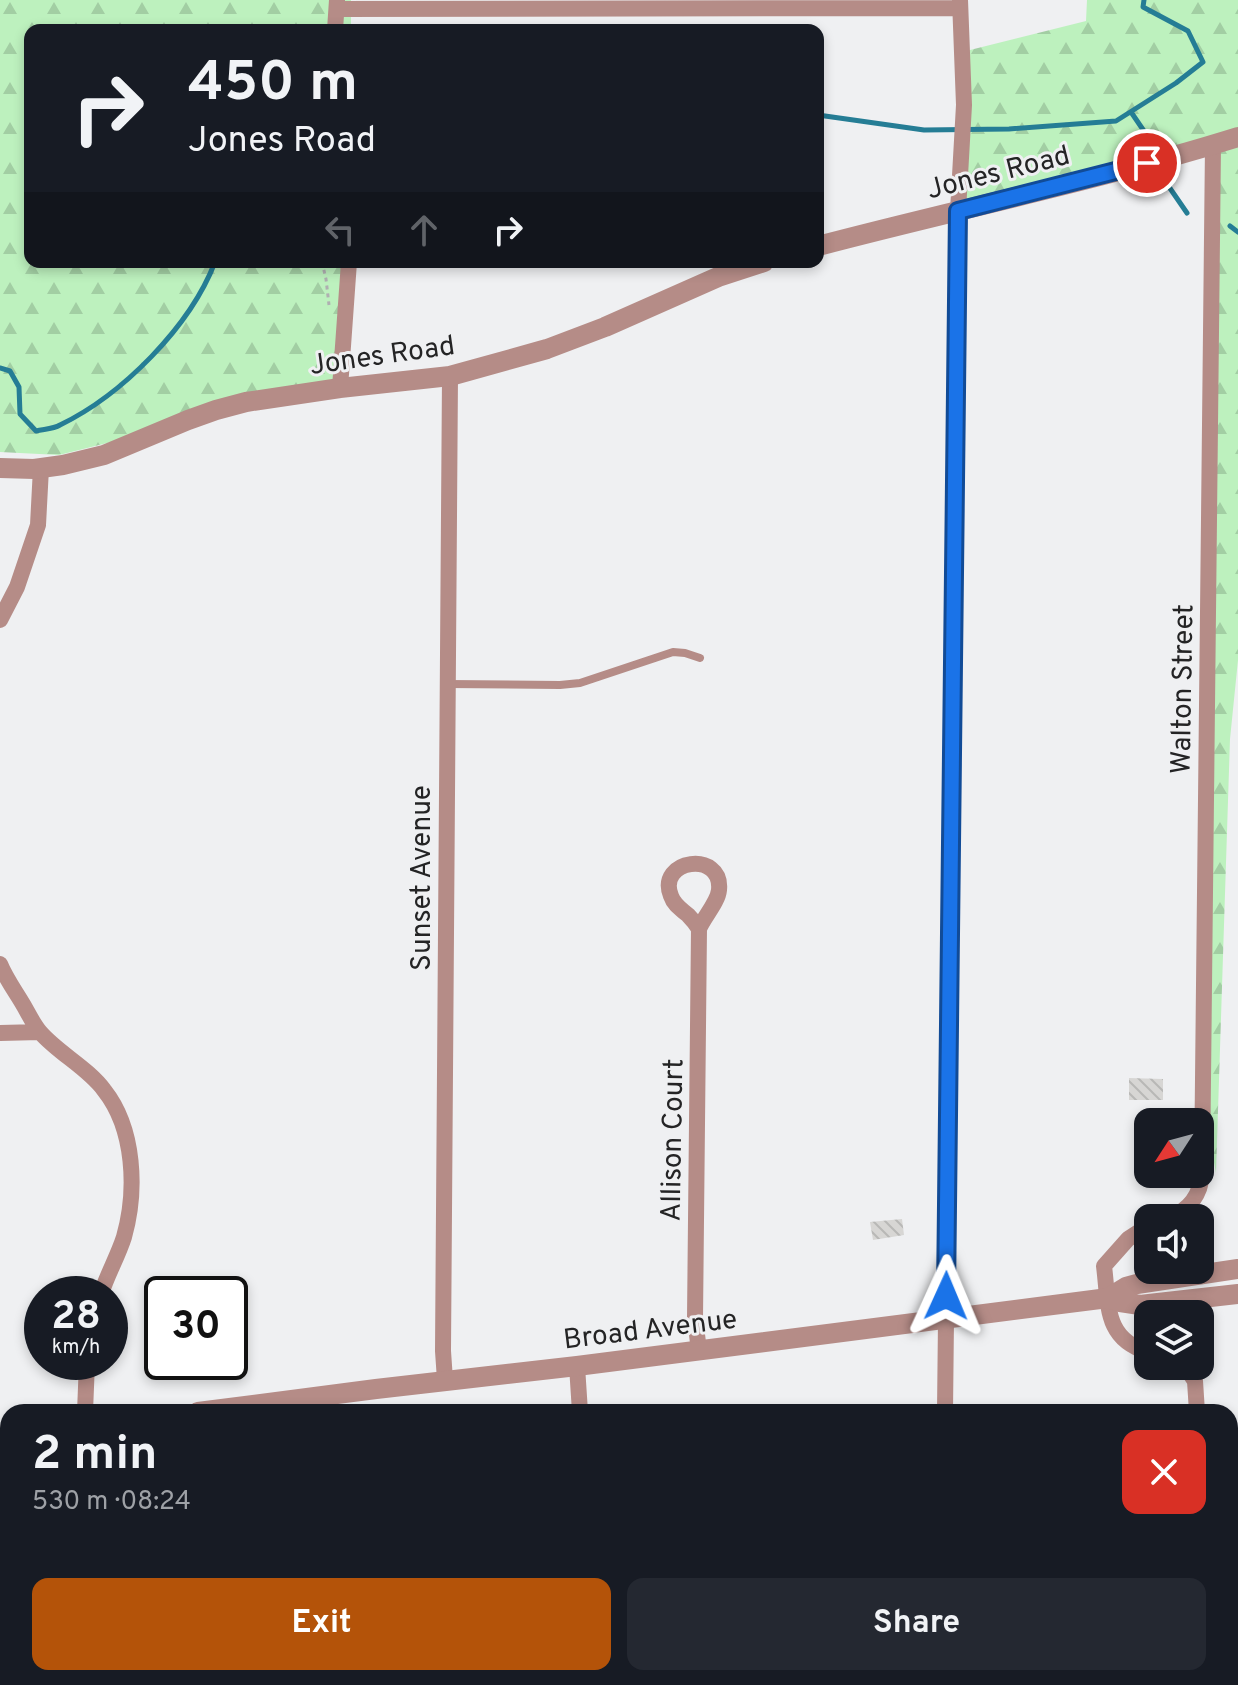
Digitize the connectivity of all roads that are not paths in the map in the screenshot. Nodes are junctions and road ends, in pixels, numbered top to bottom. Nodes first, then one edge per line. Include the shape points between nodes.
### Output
1 (960, 4) edge
2 (338, 5) edge
3 (1238, 137) edge
4 (1213, 145) junction
5 (958, 211) junction
6 (824, 244) edge
7 (349, 268) edge
8 (746, 268) edge
9 (450, 376) junction
10 (340, 388) junction
11 (0, 468) edge
12 (41, 468) junction
13 (0, 620) edge
14 (700, 658) dead end
15 (447, 684) junction
16 (699, 929) dead end
17 (0, 964) edge
18 (40, 1032) junction
19 (0, 1033) edge
20 (1192, 1204) edge
21 (1134, 1235) edge
22 (1238, 1269) edge
23 (108, 1276) edge
24 (1238, 1294) edge
25 (1108, 1298) junction
26 (946, 1319) junction
27 (1134, 1347) edge
28 (699, 1351) junction
29 (577, 1366) junction
30 (86, 1380) edge
31 (445, 1380) junction
32 (1194, 1380) edge
33 (85, 1404) edge
34 (260, 1404) edge
35 (579, 1404) edge
36 (945, 1404) edge
37 (1196, 1404) edge

1 - 2 street
1 - 5 street via 964,119
3 - 4 street, Jones Road
4 - 5 street, Jones Road
4 - 20 street, Walton Street via 1202,1181
5 - 6 street, Jones Road
5 - 26 street
7 - 10 street
8 - 9 street, Jones Road via 547,349
9 - 10 street, Jones Road
9 - 15 street, Sunset Avenue
10 - 12 street, Jones Road via 216,410 104,455
11 - 12 street, Jones Road
12 - 13 street via 38,525
14 - 15 lane via 673,652 580,683
15 - 31 street, Sunset Avenue
16 - 28 street, Allison Court
17 - 18 street
18 - 19 street
18 - 23 street via 104,1089 131,1158 130,1214
21 - 25 street via 1104,1266
22 - 25 street, Broad Avenue via 1137,1284
24 - 25 street, Broad Avenue via 1140,1305
25 - 26 street, Broad Avenue
25 - 27 street via 1119,1337
26 - 28 street, Broad Avenue
26 - 36 street
28 - 29 street, Broad Avenue
29 - 31 street, Broad Avenue
29 - 35 street
30 - 33 street
31 - 34 street, Broad Avenue
32 - 37 street

